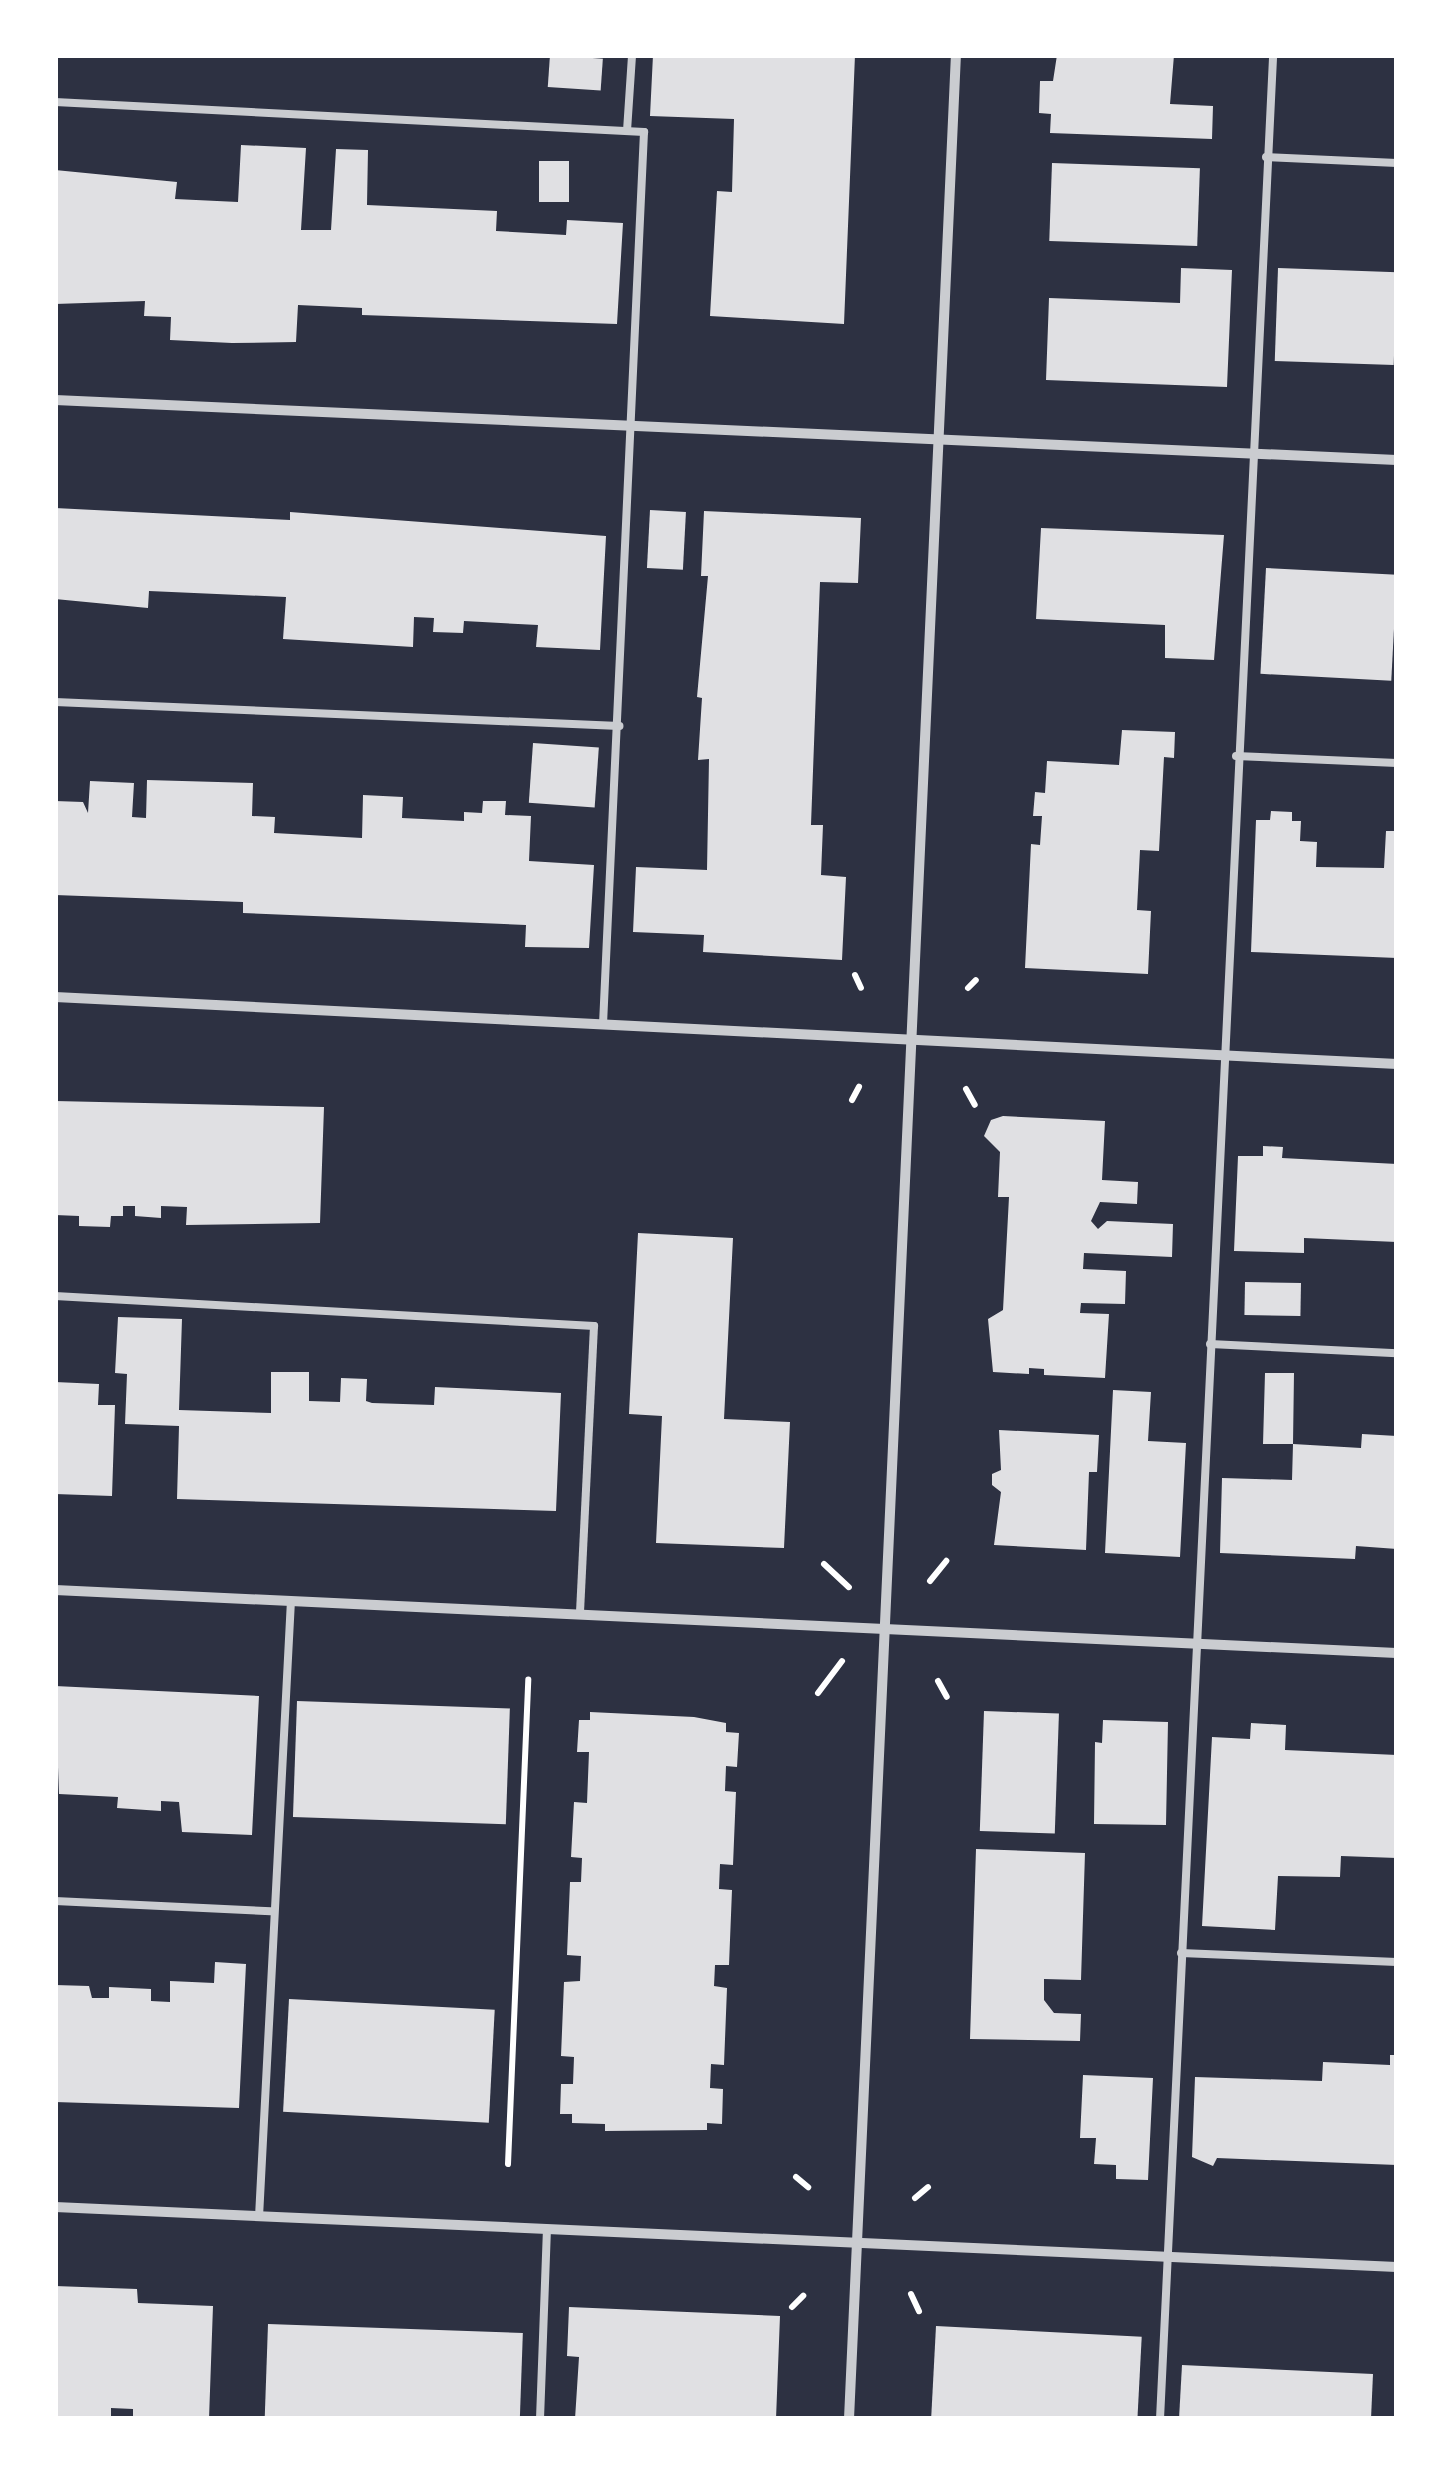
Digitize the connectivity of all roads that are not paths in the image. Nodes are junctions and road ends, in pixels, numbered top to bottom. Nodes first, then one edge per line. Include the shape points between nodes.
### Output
1 (632, 55) edge
2 (956, 55) edge
3 (1272, 55) edge
4 (55, 102) edge
5 (627, 130) junction
6 (1266, 157) junction
7 (1397, 163) edge
8 (55, 400) edge
9 (635, 426) junction
10 (940, 438) junction
11 (1249, 454) junction
12 (1397, 460) edge
13 (55, 702) edge
14 (619, 726) junction
15 (1236, 756) junction
16 (1397, 763) edge
17 (55, 997) edge
18 (603, 1026) junction
19 (906, 1040) junction
20 (1223, 1056) junction
21 (1397, 1064) edge
22 (55, 1296) edge
23 (1210, 1344) junction
24 (1397, 1353) edge
25 (55, 1590) edge
26 (290, 1601) junction
27 (580, 1615) junction
28 (886, 1630) junction
29 (1196, 1645) junction
30 (1397, 1654) edge
31 (55, 1901) edge
32 (272, 1911) junction
33 (1181, 1953) junction
34 (1397, 1962) edge
35 (55, 2207) edge
36 (259, 2216) junction
37 (546, 2231) junction
38 (858, 2244) junction
39 (1167, 2256) junction
40 (1397, 2267) edge
41 (540, 2419) edge
42 (848, 2419) edge
43 (1160, 2419) edge

1 - 5 lane
2 - 10 street
3 - 6 lane
4 - 5 lane
5 - 9 lane via 644,132
6 - 7 lane
6 - 11 lane
8 - 9 street
9 - 10 street
9 - 14 lane
10 - 11 street
10 - 19 street
11 - 12 street
11 - 15 lane
13 - 14 lane
14 - 18 lane
15 - 16 lane
15 - 20 lane
17 - 18 street
18 - 19 street
19 - 20 street
19 - 28 street
20 - 21 street
20 - 23 lane
22 - 27 lane via 594,1326
23 - 24 lane
23 - 29 lane
25 - 26 street
26 - 27 street
26 - 32 lane
27 - 28 street
28 - 29 street
28 - 38 street
29 - 30 street
29 - 33 lane
31 - 32 lane
32 - 36 lane
33 - 34 lane
33 - 39 lane
35 - 36 street
36 - 37 street
37 - 38 street
37 - 41 lane
38 - 39 street
38 - 42 street
39 - 40 street
39 - 43 lane

